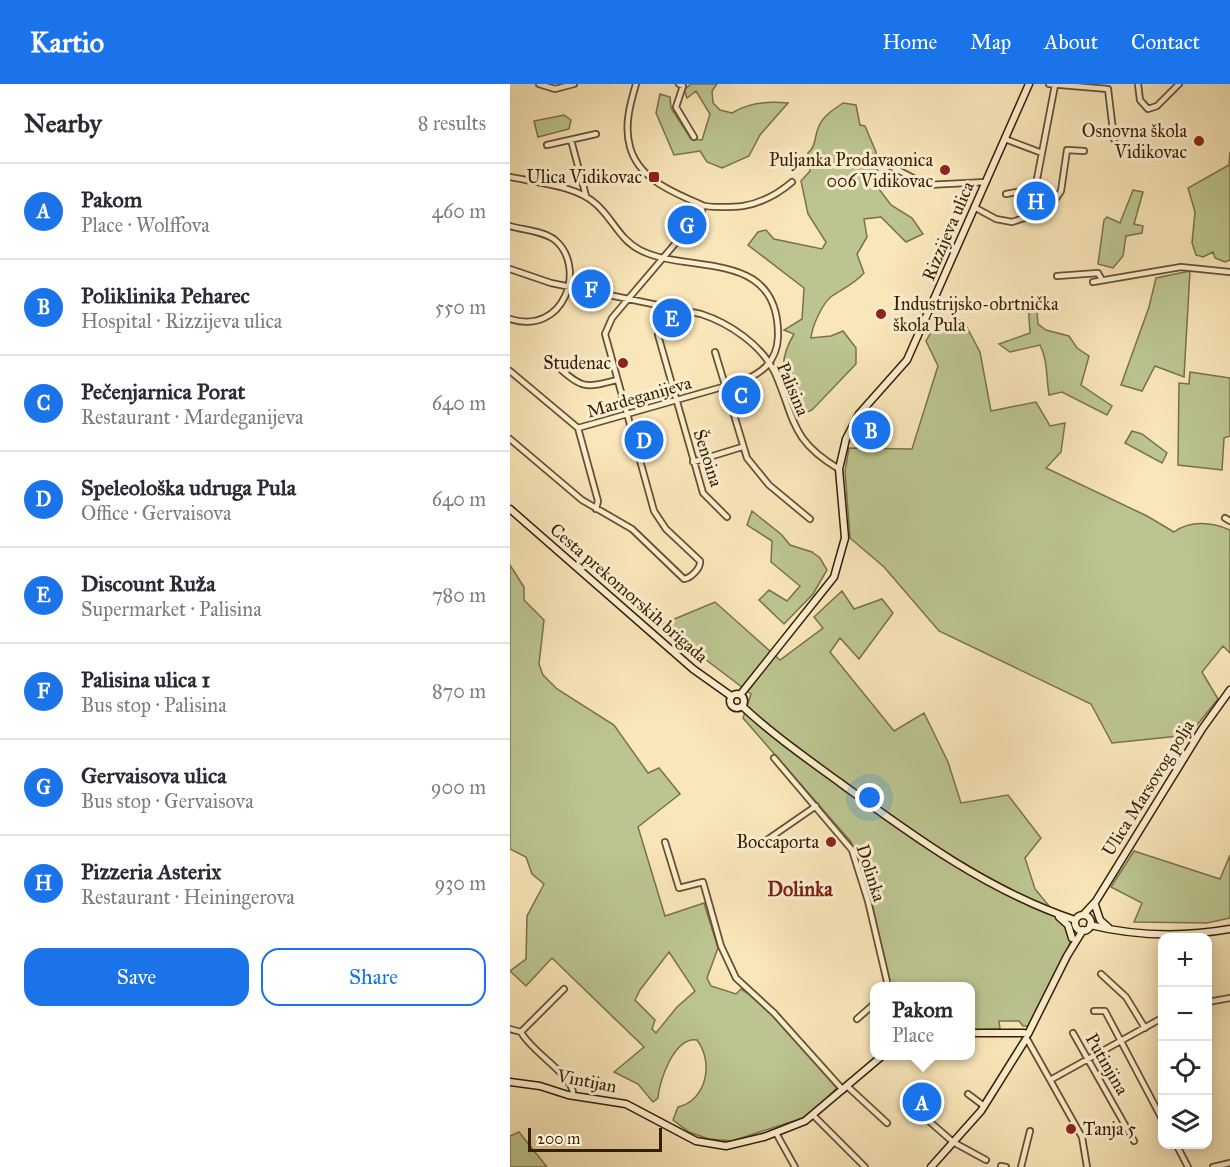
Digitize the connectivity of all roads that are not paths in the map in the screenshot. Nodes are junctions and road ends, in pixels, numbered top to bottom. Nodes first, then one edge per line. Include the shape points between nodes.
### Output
1 (539, 84) edge
2 (574, 84) edge
3 (636, 84) edge
4 (680, 84) edge
5 (1029, 84) edge
6 (1049, 84) edge
7 (1138, 84) edge
8 (1179, 84) edge
9 (1055, 86) junction
10 (1088, 86) edge
11 (596, 134) dead end
12 (694, 137) dead end
13 (1005, 138) junction
14 (1114, 139) dead end
15 (571, 140) junction
16 (547, 145) dead end
17 (1084, 152) dead end
18 (1042, 153) junction
19 (889, 160) dead end
20 (510, 177) edge
21 (792, 182) dead end
22 (986, 182) junction
23 (1036, 184) junction
24 (1006, 194) dead end
25 (586, 196) junction
26 (1048, 205) junction
27 (702, 206) junction
28 (974, 207) junction
29 (510, 226) edge
30 (666, 257) junction
31 (510, 269) edge
32 (1230, 272) edge
33 (1057, 276) dead end
34 (1102, 280) junction
35 (1093, 282) dead end
36 (566, 286) junction
37 (628, 299) junction
38 (510, 318) edge
39 (658, 335) dead end
40 (715, 352) dead end
41 (770, 364) junction
42 (558, 367) dead end
43 (510, 371) edge
44 (617, 380) junction
45 (724, 387) junction
46 (676, 400) junction
47 (627, 414) junction
48 (578, 428) junction
49 (510, 440) edge
50 (742, 447) junction
51 (693, 462) junction
52 (839, 469) junction
53 (510, 509) edge
54 (596, 509) junction
55 (728, 517) dead end
56 (810, 519) dead end
57 (1229, 692) edge
58 (740, 695) junction
59 (731, 696) junction
60 (742, 706) junction
61 (774, 758) dead end
62 (816, 806) junction
63 (666, 842) dead end
64 (764, 842) dead end
65 (1095, 903) junction
66 (1053, 913) junction
67 (1088, 919) junction
68 (1078, 926) junction
69 (1230, 928) edge
70 (1114, 930) junction
71 (1072, 938) junction
72 (1066, 956) junction
73 (1101, 974) dead end
74 (887, 982) edge
75 (564, 989) dead end
76 (1230, 998) edge
77 (1212, 1001) edge
78 (870, 1008) edge
79 (1094, 1011) dead end
80 (857, 1019) dead end
81 (1158, 1020) edge
82 (1145, 1028) junction
83 (510, 1029) edge
84 (521, 1032) junction
85 (975, 1033) edge
86 (1073, 1033) dead end
87 (1025, 1037) junction
88 (1121, 1042) junction
89 (1089, 1059) junction
90 (877, 1060) edge
91 (1052, 1079) junction
92 (510, 1082) edge
93 (845, 1088) junction
94 (968, 1094) dead end
95 (573, 1096) junction
96 (984, 1106) junction
97 (914, 1108) dead end
98 (1158, 1111) edge
99 (813, 1116) junction
100 (887, 1123) dead end
101 (1030, 1131) dead end
102 (776, 1133) junction
103 (1134, 1141) dead end
104 (953, 1142) junction
105 (1179, 1149) edge
106 (986, 1160) dead end
107 (1230, 1163) edge
108 (795, 1167) edge
109 (865, 1167) edge
110 (931, 1167) edge
111 (1021, 1167) edge
112 (1087, 1167) edge
113 (1188, 1167) edge
114 (1213, 1167) edge

1 - 2 street via 555,89
3 - 27 street via 627,130 634,157 655,181
4 - 12 street via 683,86 676,107
5 - 13 main road, Rizzijeva ulica
6 - 9 street
7 - 8 street via 1140,100 1148,109 1157,106
9 - 10 street
9 - 18 street
10 - 14 street via 1108,89
11 - 15 street
13 - 18 street
13 - 22 main road, Rizzijeva ulica
15 - 16 street
15 - 25 street
17 - 26 street via 1067,150 1061,191
18 - 23 street
19 - 22 street via 890,166 927,185
20 - 25 street
21 - 27 street via 776,194 746,205
22 - 28 main road, Rizzijeva ulica
23 - 24 street
23 - 26 street
25 - 30 street via 602,209 626,241 647,253
26 - 28 street via 1029,218 1012,222 996,219
27 - 30 street via 702,212
28 - 52 main road, Rizzijeva ulica via 907,360 851,426
29 - 36 street via 554,240 566,254
30 - 37 street
30 - 41 street via 744,273 762,289 772,304 777,328
31 - 36 street, Palisina
32 - 34 street via 1181,267
33 - 34 street via 1096,273
34 - 35 street
36 - 37 street, Palisina
36 - 38 street via 562,302 550,316 534,322
37 - 41 street, Palisina via 712,317 745,338
37 - 44 street via 606,330
39 - 46 street, Šenoina
40 - 45 street
41 - 45 street, Mardeganijeva via 747,380
41 - 52 street, Palisina via 800,436 813,452
42 - 44 street via 587,388
43 - 48 street
44 - 47 street
45 - 46 street, Mardeganijeva
45 - 50 street
46 - 47 street, Mardeganijeva
46 - 51 street, Šenoina
47 - 48 street, Mardeganijeva
47 - 54 street via 657,518 701,564 684,579 632,529
48 - 54 street via 598,501
49 - 54 street
50 - 51 street
50 - 56 street via 761,477
51 - 55 street, Šenoina via 706,498
52 - 58 main road, Rizzijeva ulica via 845,538 834,577
53 - 59 main road, Cesta prekomorskih brigada via 693,669
57 - 65 main road, Ulica Marsovog polja
58 - 59 main road
58 - 60 main road
59 - 60 main road via 731,706
60 - 66 main road via 843,786 939,852 999,888
61 - 62 street, Dolinka
62 - 64 street
62 - 74 street, Dolinka via 852,850
63 - 93 street via 679,888 703,882 721,946 736,978
65 - 67 main road, Ulica Marsovog polja
65 - 70 main road via 1101,922
66 - 68 main road
66 - 71 main road via 1068,924
67 - 68 main road
67 - 68 main road
67 - 70 main road
68 - 71 main road
68 - 72 main road
69 - 70 main road via 1164,934
71 - 72 main road
72 - 87 main road
73 - 82 street via 1126,997
75 - 84 street
76 - 77 street
78 - 80 street
79 - 88 street via 1105,1011
81 - 82 street
82 - 88 street
83 - 84 street
84 - 95 street via 533,1050 569,1080
85 - 87 main road
86 - 89 street, Putinjina
87 - 91 street
87 - 96 main road
88 - 89 street
88 - 98 street
89 - 91 street
89 - 103 street, Putinjina
90 - 93 main road, Vintijan
91 - 112 street via 1082,1137
92 - 95 main road, Vintijan
93 - 99 main road, Vintijan
93 - 100 street
94 - 96 street
95 - 102 main road, Vintijan via 626,1104 711,1145 736,1145
96 - 104 main road
97 - 104 street
99 - 102 main road, Vintijan
99 - 109 street
101 - 111 street
102 - 108 street
104 - 106 street
104 - 110 main road
105 - 113 street
107 - 114 street

